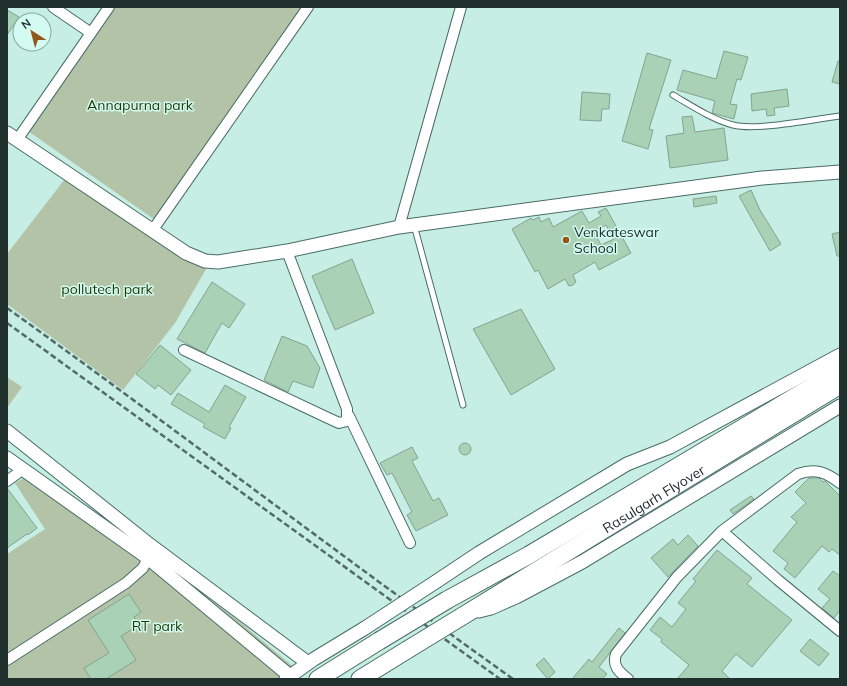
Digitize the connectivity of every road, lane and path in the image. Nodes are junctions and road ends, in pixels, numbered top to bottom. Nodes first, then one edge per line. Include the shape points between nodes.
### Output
1 (53, 7) edge
2 (109, 7) edge
3 (308, 7) edge
4 (460, 8) edge
5 (91, 33) junction
6 (673, 95) dead end
7 (840, 116) edge
8 (12, 136) edge
9 (840, 172) edge
10 (414, 225) junction
11 (399, 227) junction
12 (152, 231) junction
13 (287, 251) junction
14 (184, 350) dead end
15 (840, 355) edge
16 (840, 370) edge
17 (840, 385) edge
18 (463, 405) dead end
19 (840, 406) edge
20 (349, 416) junction
21 (10, 435) edge
22 (7, 458) edge
23 (22, 470) junction
24 (7, 481) edge
25 (840, 483) edge
26 (722, 532) junction
27 (410, 543) dead end
28 (148, 558) junction
29 (464, 615) junction
30 (840, 631) edge
31 (7, 660) edge
32 (308, 663) junction
33 (288, 678) edge
34 (318, 679) edge
35 (360, 679) edge
36 (628, 679) edge

1 - 5 street
2 - 5 street
3 - 12 street
4 - 11 street
5 - 8 street
6 - 7 lane via 733,125 775,124
8 - 12 street
9 - 10 street via 762,178
10 - 11 street
10 - 18 lane
11 - 13 street
12 - 13 street via 186,253 205,261 218,262
13 - 20 street
14 - 20 street via 339,423 347,421
15 - 32 street, bridge via 670,447 627,464 479,553
16 - 34 highway, Rasulgarh Flyover, bridge via 529,555 447,600
17 - 29 highway, Rasulgarh Flyover
19 - 29 street via 582,562 510,600
20 - 27 street
21 - 32 street via 150,545
22 - 23 street
23 - 24 street
23 - 28 street
25 - 26 street via 822,472 808,470 798,474
26 - 30 street
26 - 36 street via 677,577 616,654 616,667
28 - 31 street via 143,568 126,582
28 - 33 street
29 - 35 highway, Rasulgarh Flyover, bridge
32 - 33 street

